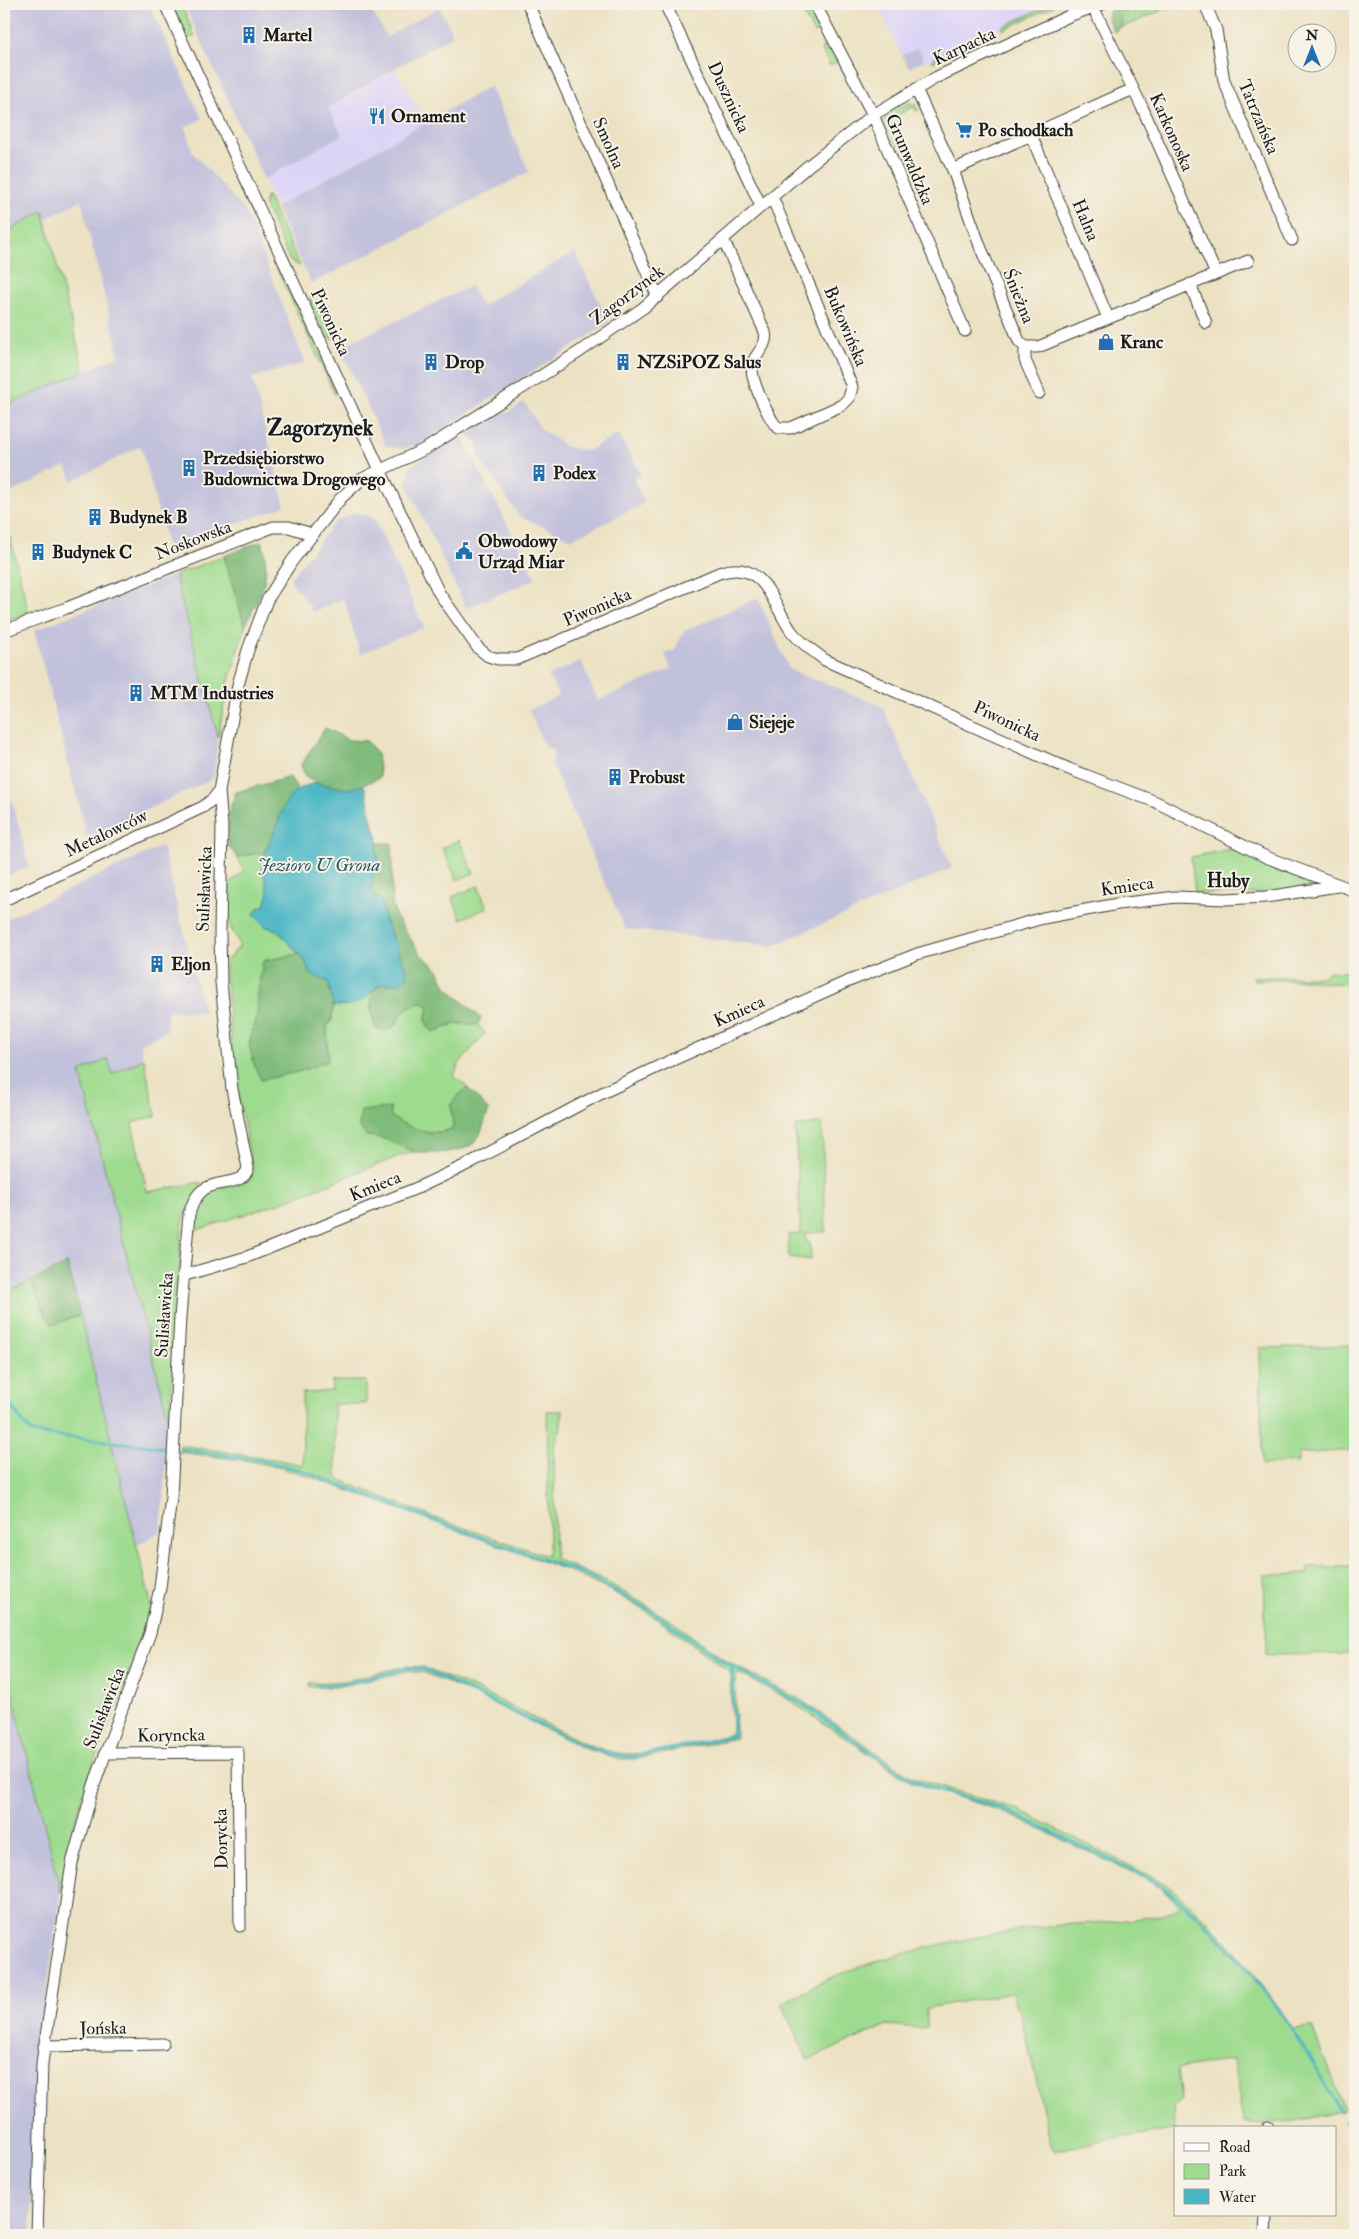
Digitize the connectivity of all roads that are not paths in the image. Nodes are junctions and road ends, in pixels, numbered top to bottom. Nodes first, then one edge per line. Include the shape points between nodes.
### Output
1 (165, 4) edge
2 (528, 4) edge
3 (665, 4) edge
4 (815, 4) edge
5 (1205, 4) edge
6 (1097, 5) edge
7 (916, 89) junction
8 (1133, 89) junction
9 (873, 115) junction
10 (1031, 135) junction
11 (953, 170) junction
12 (772, 197) junction
13 (761, 206) junction
14 (723, 239) junction
15 (1292, 240) dead end
16 (1248, 261) dead end
17 (1216, 274) junction
18 (1190, 284) junction
19 (658, 297) junction
20 (1108, 318) junction
21 (1206, 323) dead end
22 (965, 331) dead end
23 (1025, 347) junction
24 (1039, 393) dead end
25 (380, 470) junction
26 (312, 534) junction
27 (4, 631) edge
28 (219, 791) junction
29 (1338, 886) junction
30 (1355, 891) edge
31 (4, 900) edge
32 (185, 1275) junction
33 (238, 1752) joint
34 (105, 1753) junction
35 (240, 1926) dead end
36 (163, 2044) dead end
37 (44, 2046) junction
38 (1266, 2216) edge
39 (37, 2235) edge
40 (1265, 2235) edge

1 - 25 street, Piwonicka
2 - 19 street, Smolna
3 - 13 street, Dusznicka
4 - 9 street, Grunwaldzka
5 - 15 street, Tatrzańska via 1216,30 1224,81
6 - 7 street, Karpacka
6 - 8 street, Karkonoska
7 - 9 street, Karpacka
7 - 11 street, Śnieżna
8 - 10 street
8 - 17 street, Karkonoska
9 - 12 street, Zagorzynek
9 - 22 street, Grunwaldzka
10 - 11 street
10 - 20 street, Halna
11 - 23 street, Śnieżna via 980,246 1019,341
12 - 13 street, Zagorzynek
12 - 14 street, Bukowińska via 850,382 849,398 842,405 791,428 774,425 751,371 753,361 766,342 765,332
13 - 14 street, Zagorzynek
14 - 19 street, Zagorzynek
16 - 17 street, Śnieżna
17 - 18 street, Śnieżna
18 - 20 street, Śnieżna
18 - 21 street
19 - 25 street, Zagorzynek via 579,352 452,432 414,455
20 - 23 street, Śnieżna via 1038,347
23 - 24 street via 1025,360
25 - 26 street, Sulisławicka via 348,491
25 - 29 street, Piwonicka via 439,593 468,637 488,656 517,659 719,573 743,570 760,579 800,641 825,660 1069,769 1156,802 1258,853
26 - 27 street, Noskowska via 289,527 273,527
26 - 28 street, Sulisławicka via 279,579 258,619 238,685
28 - 31 street, Metalowców via 202,807
28 - 32 street, Sulisławicka via 222,826 221,982 232,1089 248,1168 239,1179 207,1187 197,1196 186,1226
29 - 30 street, Piwonicka
29 - 32 street, Kmieca via 1266,897 1176,897 1110,906 1016,925 917,954 789,1007 652,1070 417,1188 247,1257
32 - 34 street, Sulisławicka via 171,1497 160,1588 150,1633
33 - 34 street, Koryncka
33 - 35 street, Dorycka
34 - 37 street, Sulisławicka via 72,1863
36 - 37 street, Jońska
37 - 39 street, Sulisławicka
38 - 40 street

